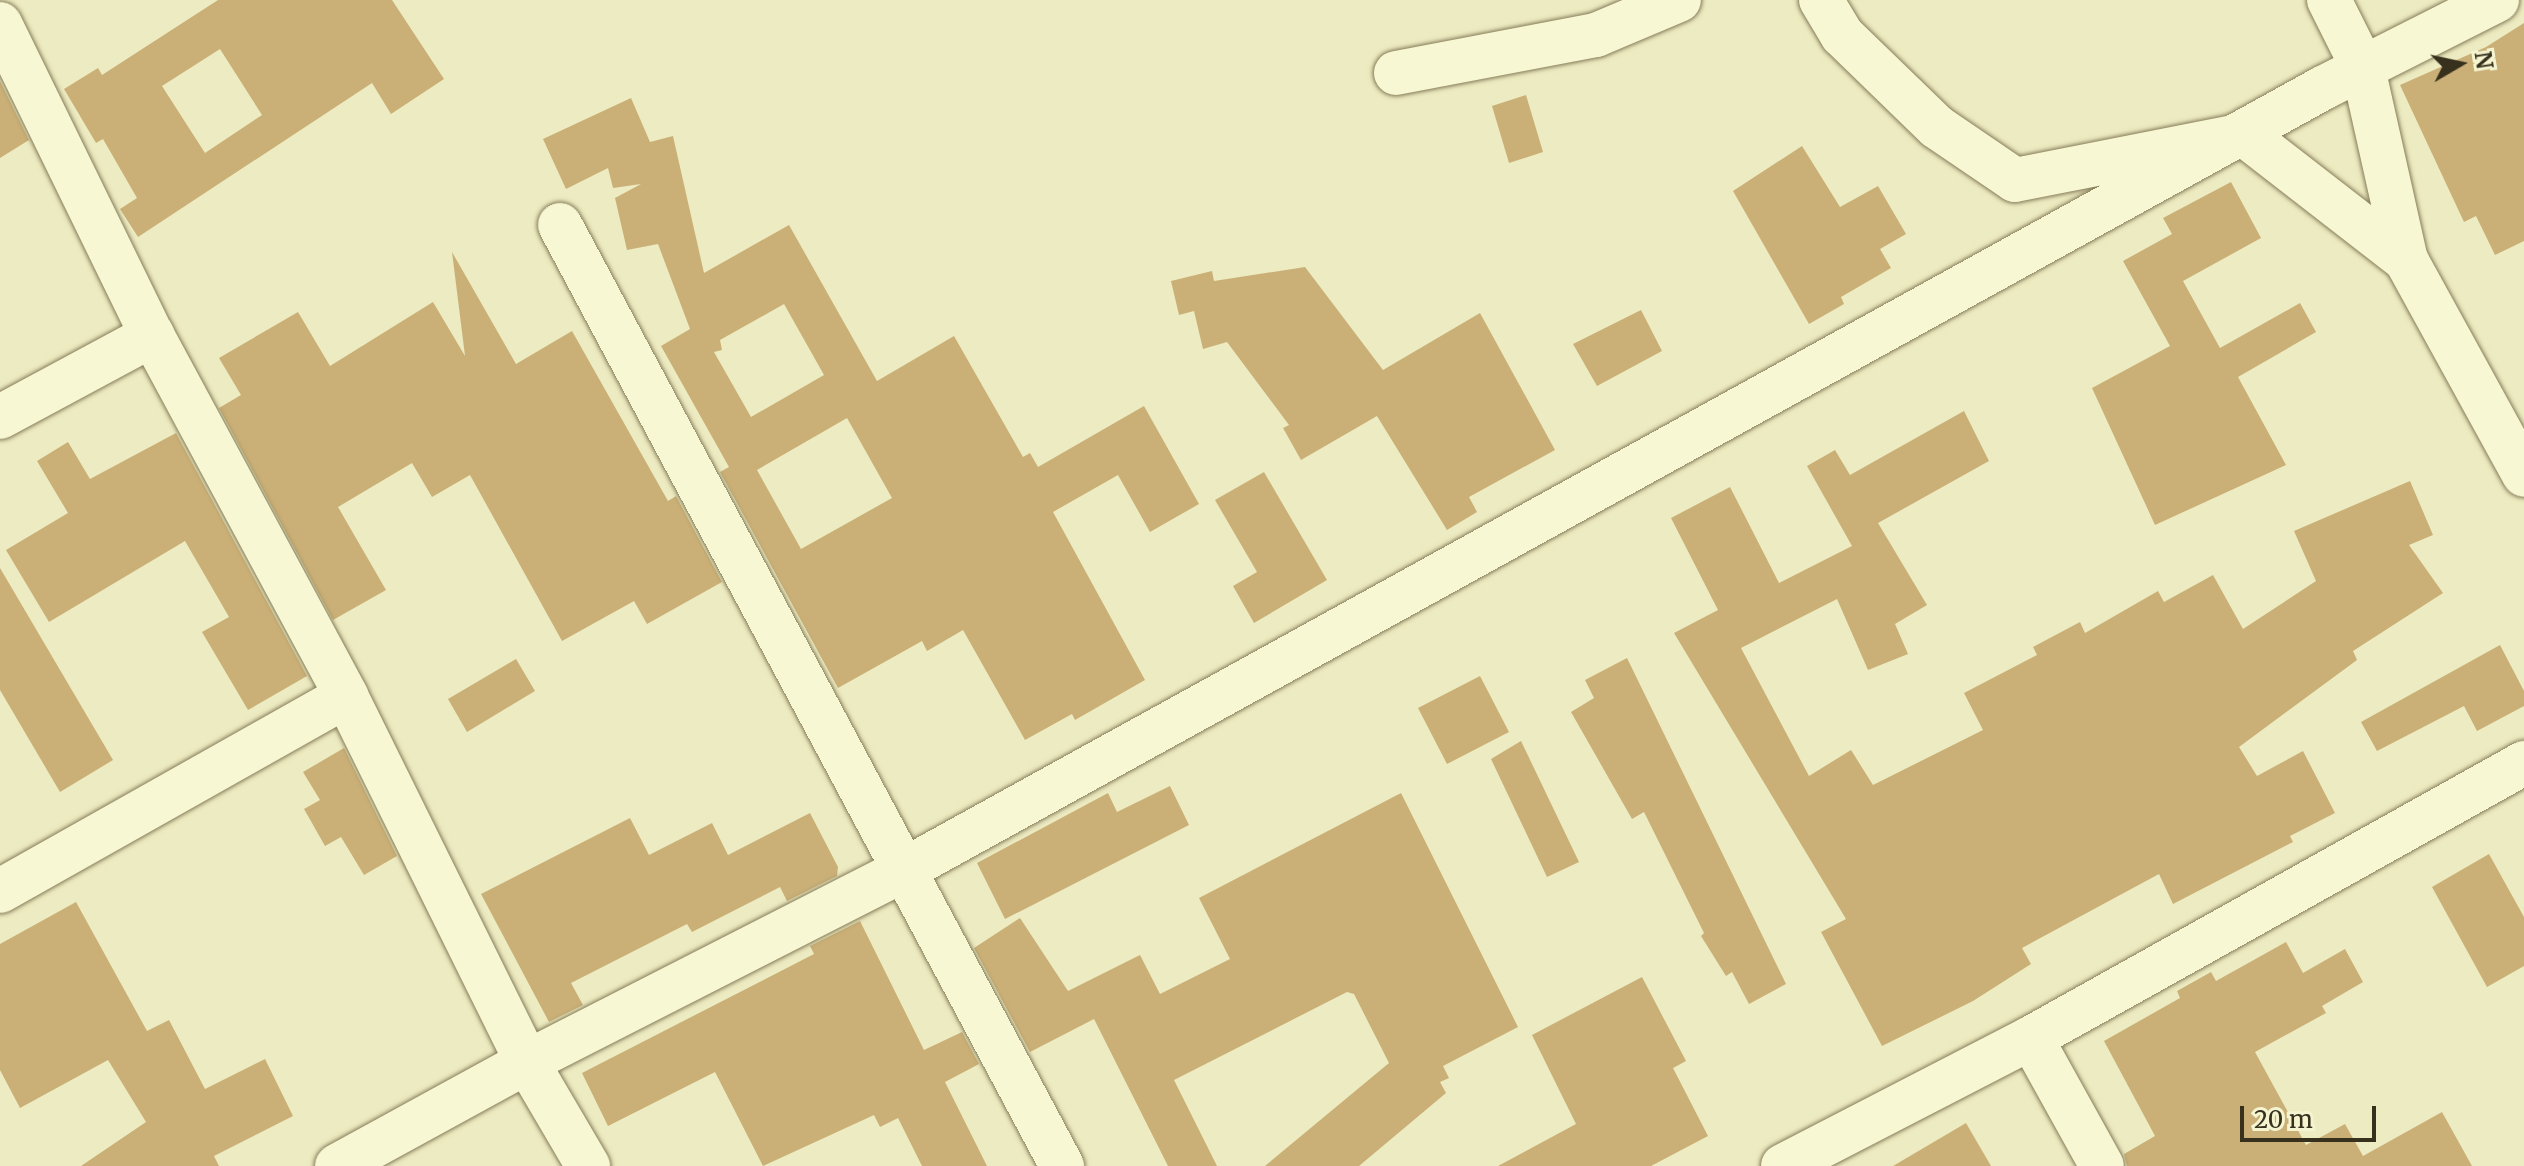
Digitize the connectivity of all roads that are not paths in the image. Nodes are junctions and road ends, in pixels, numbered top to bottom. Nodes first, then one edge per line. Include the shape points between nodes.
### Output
1 (1679, 0) edge
2 (1821, 0) edge
3 (2329, 0) edge
4 (2497, 0) edge
5 (0, 24) edge
6 (2363, 68) junction
7 (1396, 73) dead end
8 (2245, 135) junction
9 (560, 225) dead end
10 (2406, 260) junction
11 (152, 335) junction
12 (0, 417) edge
13 (2524, 475) edge
14 (346, 696) junction
15 (2524, 763) edge
16 (904, 870) junction
17 (0, 891) edge
18 (2031, 1038) junction
19 (527, 1062) junction
20 (337, 1166) edge
21 (588, 1166) edge
22 (1062, 1166) edge
23 (1783, 1166) edge
24 (2102, 1166) edge

1 - 7 street via 1596,35
2 - 8 street via 1842,35 1937,127 2015,180
3 - 6 street
4 - 6 street
5 - 11 street
6 - 8 street
6 - 10 street
8 - 10 street
8 - 16 street
9 - 16 street
10 - 13 street
11 - 12 street
11 - 14 street
14 - 17 street
14 - 19 street
15 - 18 street
16 - 19 street
16 - 22 street
18 - 23 street
18 - 24 street
19 - 20 street
19 - 21 street

